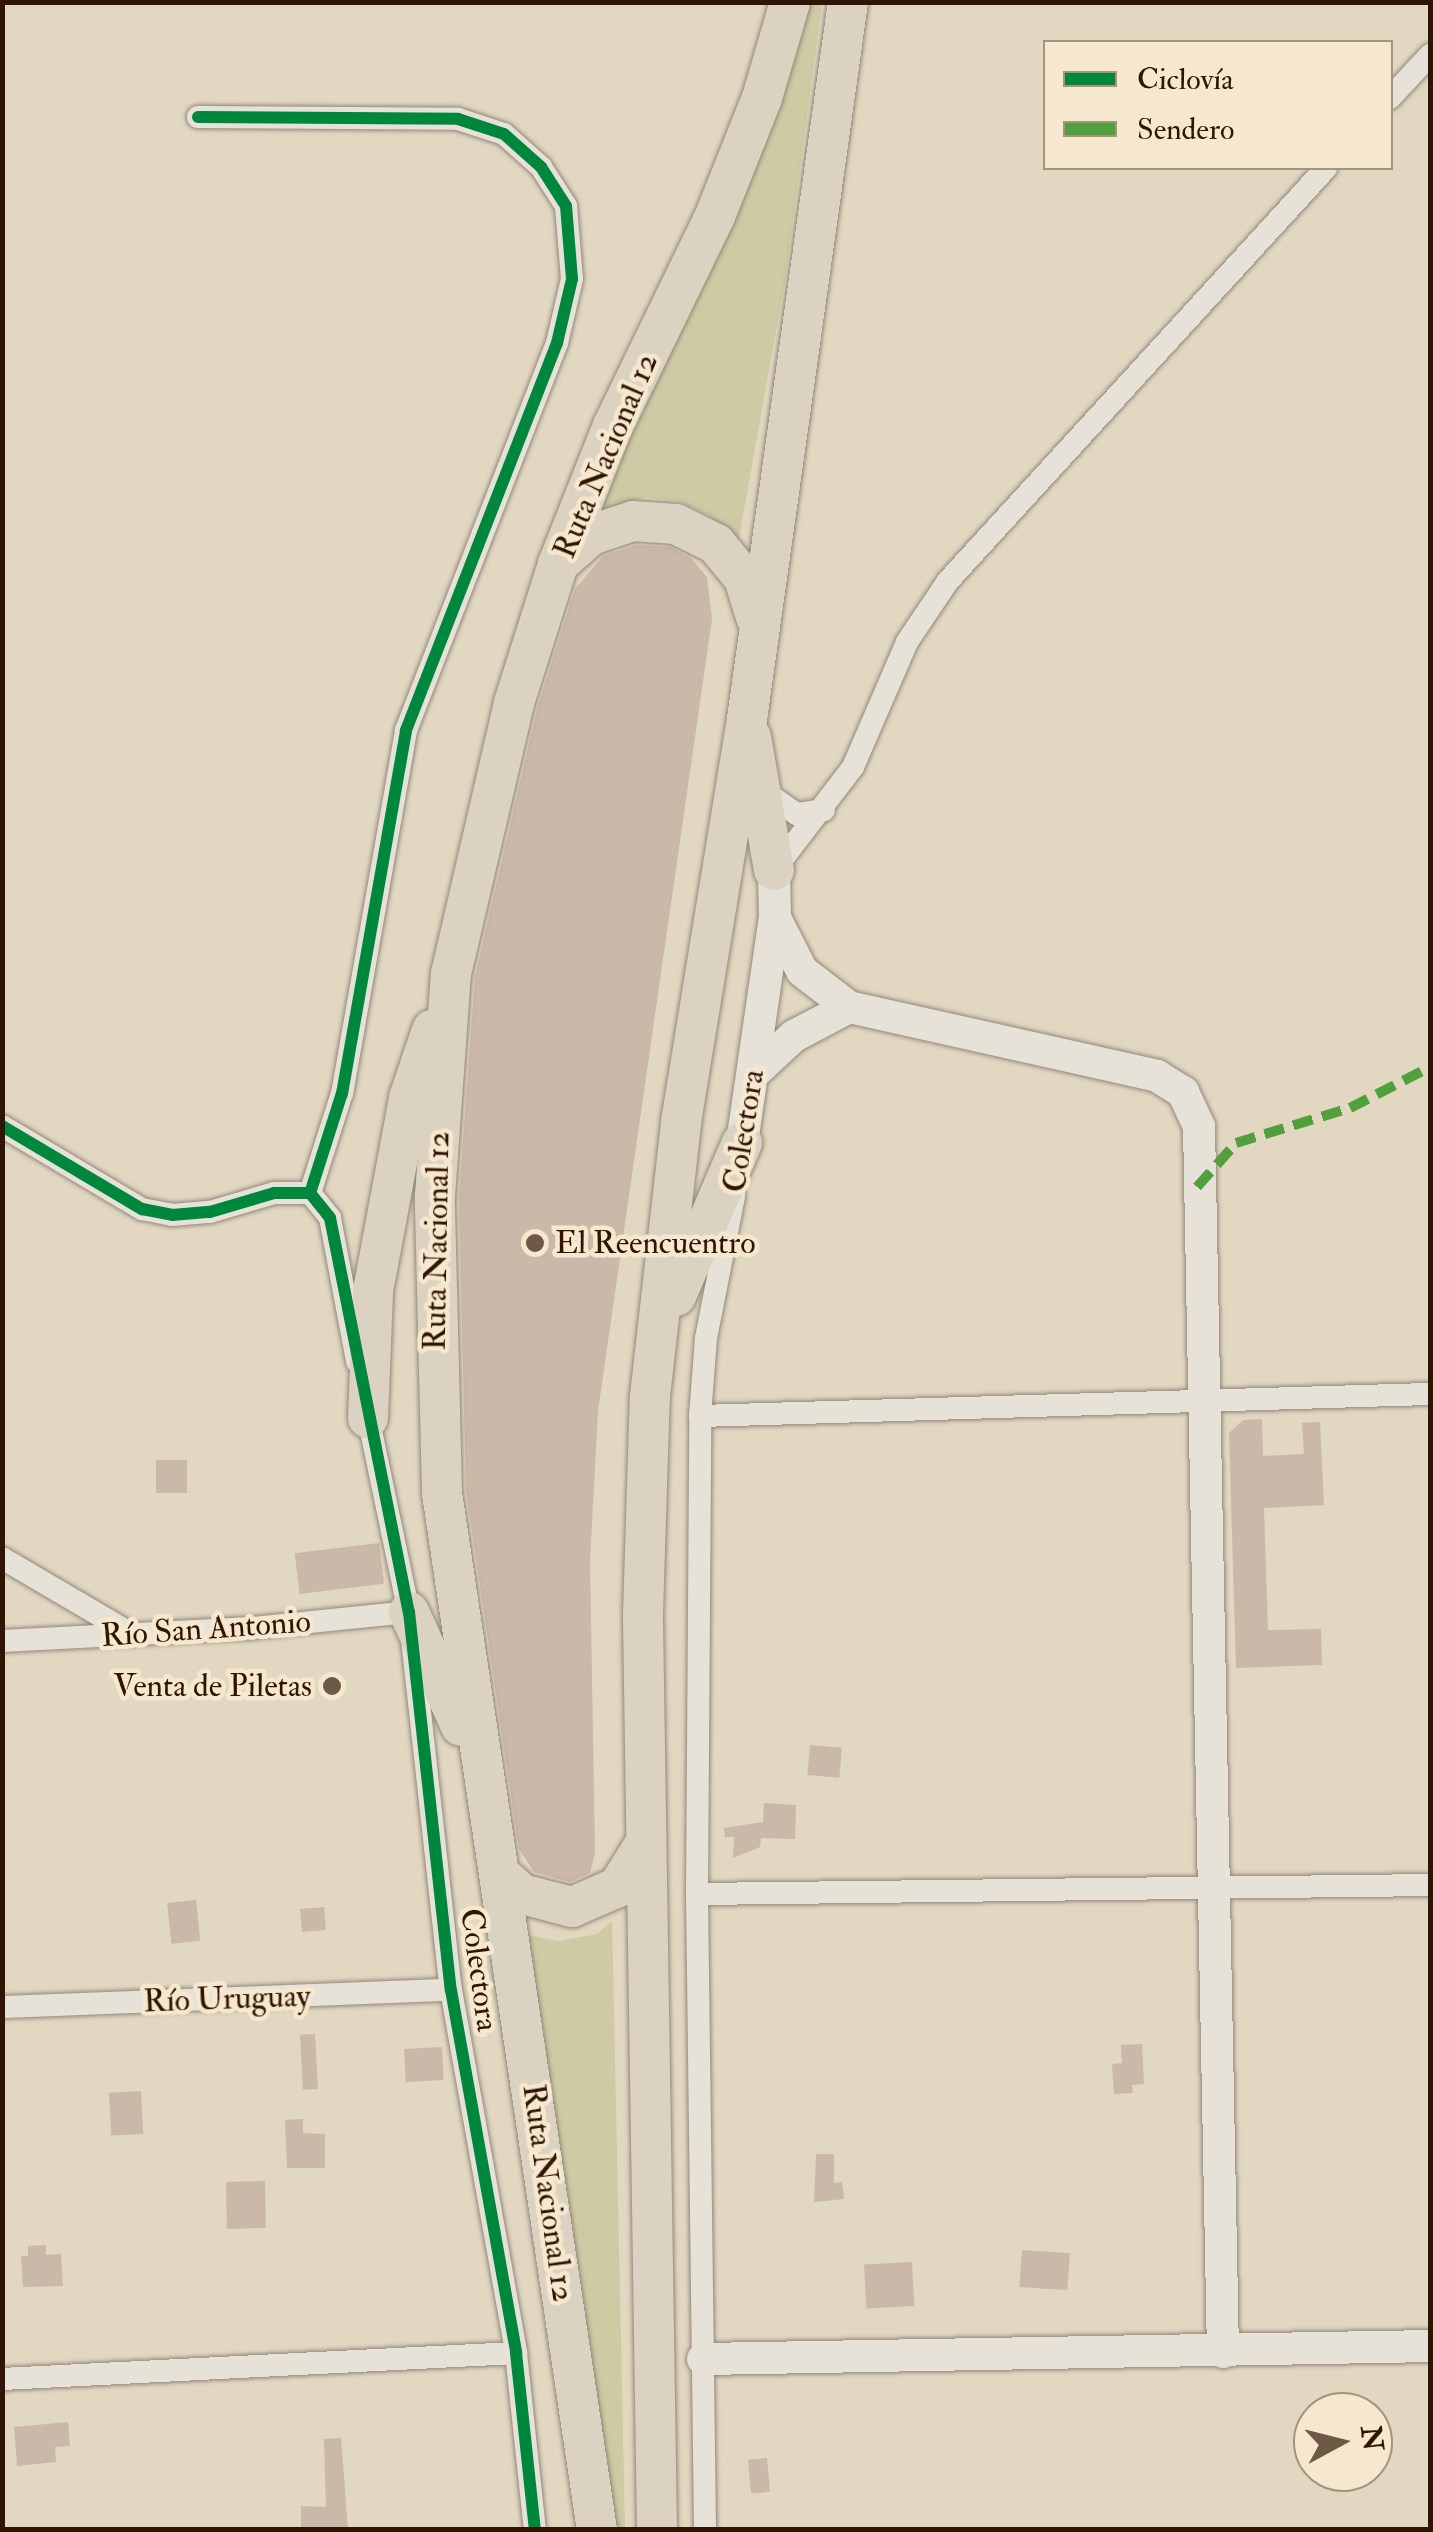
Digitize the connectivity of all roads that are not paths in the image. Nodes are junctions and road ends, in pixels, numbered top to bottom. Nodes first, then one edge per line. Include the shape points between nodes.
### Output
1 (790, 2) edge
2 (848, 2) edge
3 (1430, 55) edge
4 (1393, 95) edge
5 (198, 116) dead end
6 (1324, 170) edge
7 (558, 564) junction
8 (757, 620) junction
9 (747, 719) junction
10 (765, 792) junction
11 (824, 810) junction
12 (774, 870) junction
13 (775, 918) junction
14 (451, 974) junction
15 (848, 1007) junction
16 (754, 1073) junction
17 (2, 1126) edge
18 (742, 1143) junction
19 (310, 1193) junction
20 (1430, 1394) edge
21 (650, 1396) junction
22 (1201, 1397) junction
23 (700, 1416) junction
24 (368, 1418) junction
25 (2, 1558) edge
26 (408, 1612) junction
27 (134, 1636) junction
28 (2, 1641) edge
29 (495, 1829) junction
30 (646, 1842) junction
31 (503, 1877) junction
32 (1430, 1885) edge
33 (1211, 1887) junction
34 (697, 1894) junction
35 (451, 1990) junction
36 (2, 2008) edge
37 (1430, 2346) edge
38 (1223, 2352) junction
39 (516, 2354) junction
40 (703, 2360) junction
41 (2, 2379) edge
42 (535, 2530) edge
43 (597, 2530) edge
44 (657, 2530) edge
45 (704, 2530) edge

1 - 7 highway, Ruta Nacional 12 via 762,98 715,216 613,426
2 - 8 highway
3 - 4 street
5 - 19 street via 458,120 504,134 541,167 566,206 572,279 557,343 406,730 342,1093
6 - 11 street via 948,581 908,642 852,767
7 - 8 highway via 591,535 632,521 676,524 716,544 735,567
7 - 14 highway, Ruta Nacional 12 via 514,703
8 - 9 highway
9 - 10 highway
9 - 21 highway via 680,1122
10 - 11 street via 797,814
10 - 12 highway
11 - 12 street
12 - 13 main road, Colectora
13 - 15 main road via 802,971
13 - 16 main road, Colectora
14 - 24 highway via 409,1098 372,1291
14 - 29 highway, Ruta Nacional 12 via 435,1196 434,1368 442,1493
15 - 16 main road via 794,1036
15 - 22 main road via 1157,1076 1184,1092 1198,1126
16 - 18 main road, Colectora
17 - 19 street via 157,1212 210,1212 274,1193
18 - 21 highway via 679,1281
18 - 23 street, Colectora via 706,1338
19 - 24 street, Colectora via 330,1218
20 - 22 street
21 - 30 highway via 643,1614
22 - 23 street
22 - 33 main road
23 - 34 street, Colectora
24 - 26 street, Colectora
25 - 27 street
26 - 27 street, Río San Antonio
26 - 29 highway via 447,1684
26 - 35 street, Colectora
27 - 28 street, Río San Antonio
29 - 31 highway, Ruta Nacional 12
30 - 31 highway via 618,1886 572,1907 534,1900
30 - 44 highway
31 - 43 highway, Ruta Nacional 12
32 - 33 street
33 - 34 street
33 - 38 main road
34 - 40 street, Colectora
35 - 36 street, Río Uruguay
35 - 39 street, Colectora
37 - 38 main road
38 - 40 main road
39 - 41 street
39 - 42 street, Colectora
40 - 45 street, Colectora

